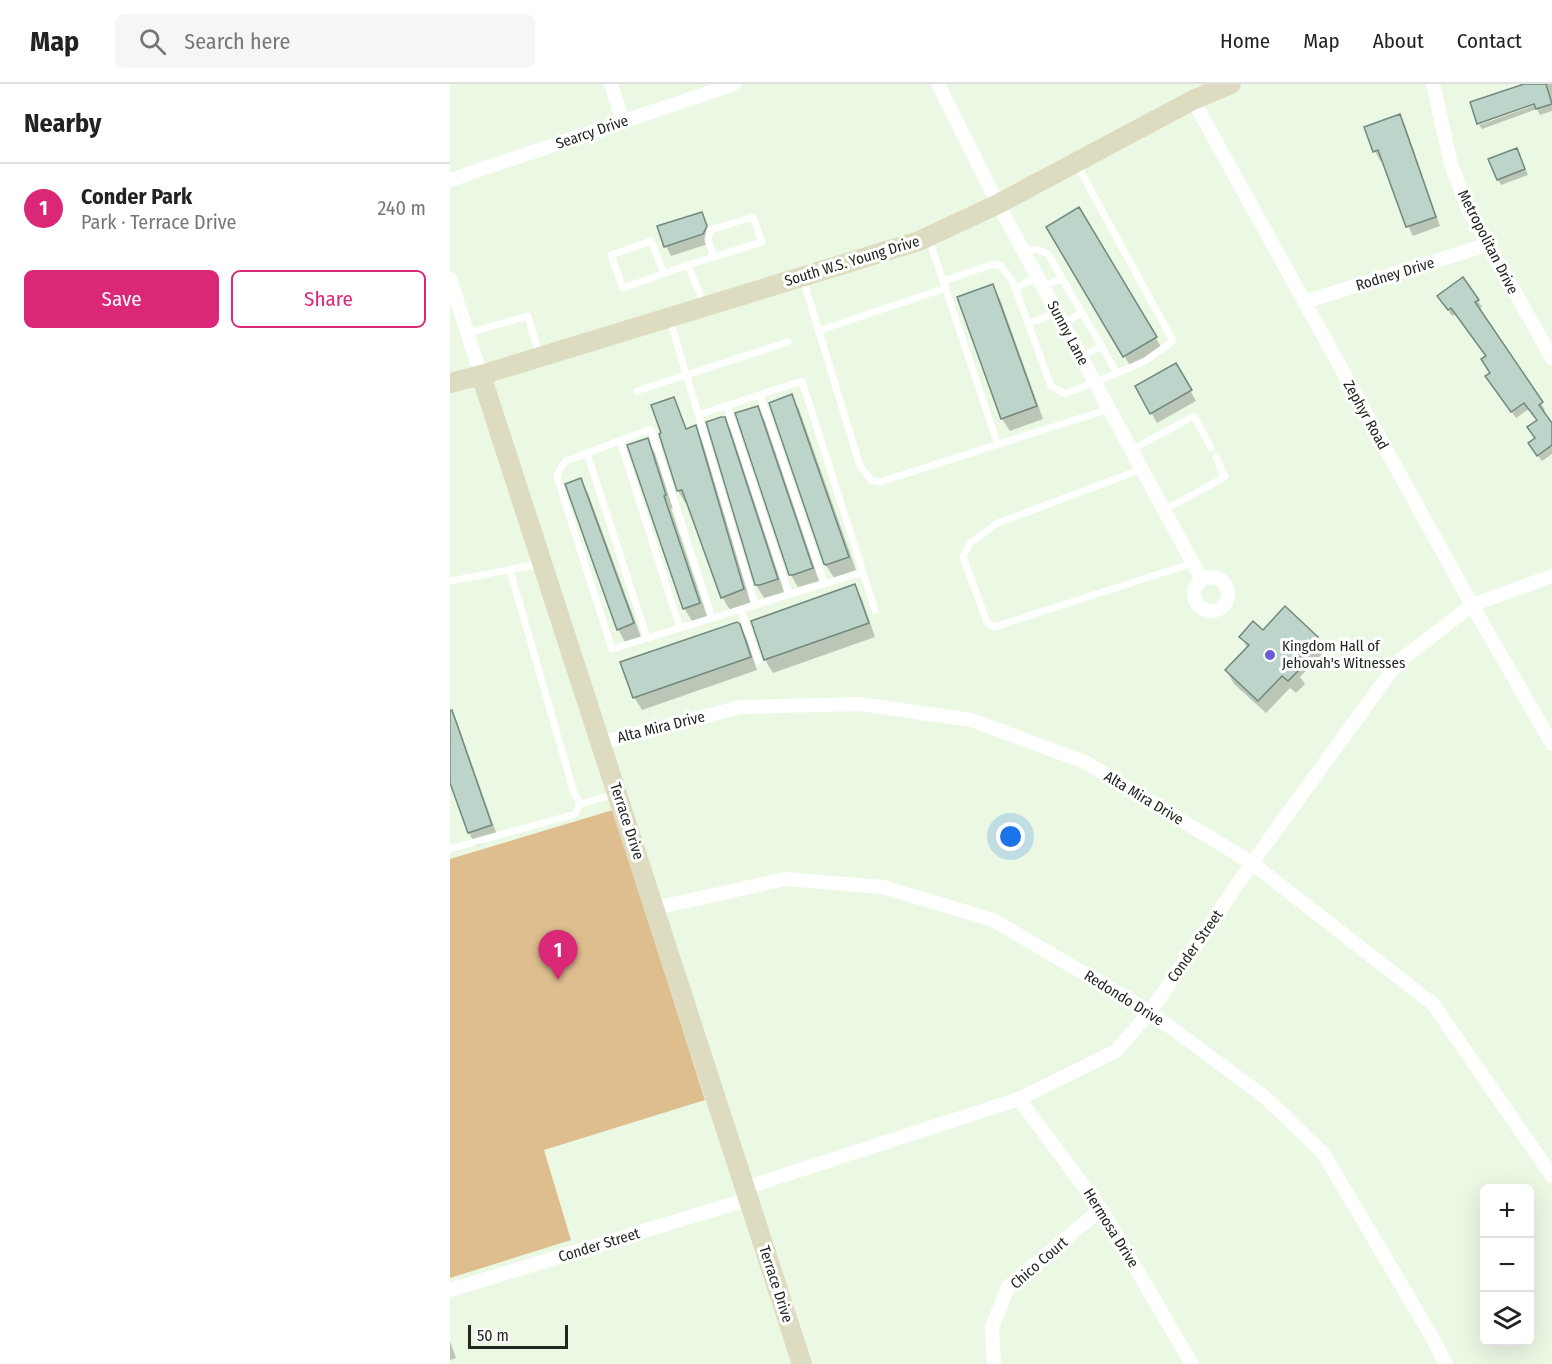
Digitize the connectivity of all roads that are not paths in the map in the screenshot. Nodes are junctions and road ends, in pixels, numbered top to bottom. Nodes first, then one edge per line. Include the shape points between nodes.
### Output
1 (611, 84) edge
2 (734, 84) edge
3 (938, 84) edge
4 (1231, 84) edge
5 (1433, 84) edge
6 (1189, 92) edge
7 (623, 122) junction
8 (1076, 162) junction
9 (450, 180) edge
10 (998, 204) junction
11 (928, 237) junction
12 (1486, 245) junction
13 (1025, 253) junction
14 (714, 257) junction
15 (688, 265) junction
16 (664, 273) junction
17 (802, 277) junction
18 (1062, 278) junction
19 (450, 279) edge
20 (1041, 282) junction
21 (945, 285) junction
22 (1015, 288) junction
23 (1304, 302) junction
24 (705, 307) junction
25 (1082, 313) junction
26 (669, 317) junction
27 (1060, 317) junction
28 (1028, 324) junction
29 (818, 331) junction
30 (468, 333) junction
31 (788, 342) dead end
32 (1101, 346) junction
33 (1081, 357) junction
34 (539, 358) junction
35 (1552, 358) edge
36 (1117, 373) junction
37 (481, 375) junction
38 (686, 375) junction
39 (450, 382) edge
40 (1095, 382) junction
41 (637, 391) dead end
42 (760, 395) junction
43 (727, 405) junction
44 (1109, 409) junction
45 (698, 415) junction
46 (620, 441) junction
47 (998, 445) junction
48 (1210, 448) dead end
49 (1131, 450) junction
50 (587, 453) junction
51 (1216, 457) dead end
52 (1142, 469) junction
53 (1164, 510) junction
54 (542, 563) junction
55 (1193, 564) junction
56 (510, 570) junction
57 (863, 572) junction
58 (1552, 576) edge
59 (1202, 580) dead end
60 (450, 581) edge
61 (825, 583) junction
62 (789, 594) junction
63 (754, 605) junction
64 (1472, 605) junction
65 (741, 609) junction
66 (875, 610) dead end
67 (712, 618) junction
68 (680, 628) junction
69 (647, 638) junction
70 (758, 661) dead end
71 (601, 743) junction
72 (1552, 744) edge
73 (618, 794) junction
74 (580, 804) junction
75 (451, 847) edge
76 (1252, 863) junction
77 (656, 908) junction
78 (1150, 1012) junction
79 (1019, 1099) junction
80 (1552, 1176) edge
81 (747, 1193) junction
82 (1101, 1209) junction
83 (450, 1290) edge
84 (802, 1364) edge
85 (994, 1364) edge
86 (1192, 1364) edge
87 (1446, 1364) edge

1 - 7 street
2 - 7 street, Searcy Drive
3 - 10 street, Sunny Lane
4 - 6 street, South W.S. Young Drive
5 - 12 street, Metropolitan Drive via 1451,164
6 - 8 street, South W.S. Young Drive
6 - 23 street, Zephyr Road
7 - 9 street, Searcy Drive
8 - 10 street, South W.S. Young Drive
8 - 36 lane via 1173,341 1145,361
10 - 11 street, South W.S. Young Drive
10 - 13 street, Sunny Lane
11 - 17 street, South W.S. Young Drive
11 - 21 lane
12 - 23 street, Rodney Drive
12 - 35 street, Metropolitan Drive
13 - 18 lane via 1036,249 1047,254
13 - 20 street, Sunny Lane
14 - 14 lane via 762,242 753,217 710,230 708,240
14 - 15 lane
15 - 16 lane
15 - 24 lane
16 - 16 lane via 623,288 611,255 651,241
17 - 24 street, South W.S. Young Drive
17 - 29 lane
18 - 20 lane
18 - 25 lane
19 - 30 street, Terrace Drive
20 - 22 lane
20 - 27 street, Sunny Lane
21 - 22 lane via 994,264 1001,266
21 - 29 lane
21 - 47 lane
22 - 28 lane
23 - 64 street, Zephyr Road
24 - 26 street, South W.S. Young Drive
25 - 27 lane
25 - 32 lane
26 - 34 street, South W.S. Young Drive
26 - 38 lane
27 - 28 lane
27 - 33 street, Sunny Lane
28 - 40 lane via 1051,386 1065,394
29 - 47 lane via 860,466 871,480 880,482
30 - 34 lane via 528,316
30 - 37 street, Terrace Drive
31 - 38 lane
32 - 33 lane
32 - 36 lane
33 - 40 street, Sunny Lane
34 - 37 street, South W.S. Young Drive
36 - 40 lane
37 - 39 street, South W.S. Young Drive
37 - 54 street, Terrace Drive
38 - 41 lane
38 - 45 lane
40 - 44 street, Sunny Lane
42 - 43 lane
42 - 57 lane via 802,381
42 - 61 lane
43 - 45 lane
43 - 62 lane
44 - 47 lane
44 - 49 street, Sunny Lane
45 - 63 lane
46 - 50 lane
46 - 67 lane via 651,429
46 - 68 lane
48 - 49 lane via 1194,416
49 - 52 street, Sunny Lane
50 - 69 lane
50 - 69 lane via 566,461 556,477 591,585 612,649
51 - 53 lane via 1225,477
52 - 53 street, Sunny Lane
52 - 55 lane via 998,523 970,543 963,557 987,622 994,627
53 - 55 street, Sunny Lane
54 - 56 lane
54 - 71 street, Terrace Drive
55 - 59 street, Sunny Lane
56 - 60 lane
56 - 74 lane
57 - 61 lane
57 - 66 lane
58 - 64 street, Conder Street
61 - 62 lane
62 - 63 lane
63 - 65 lane
64 - 72 street, Zephyr Road
64 - 76 street, Conder Street via 1398,662
65 - 67 lane
65 - 70 lane
67 - 68 lane
68 - 69 lane
71 - 73 street, Terrace Drive
71 - 76 street, Alta Mira Drive via 741,707 860,704 971,720 1085,762
73 - 74 lane
73 - 77 street, Terrace Drive
74 - 75 lane via 575,814
76 - 78 street, Conder Street
76 - 80 street, Alta Mira Drive via 1433,1004
77 - 78 street, Redondo Drive via 785,879 883,887 993,920
77 - 81 street, Terrace Drive
78 - 79 street, Conder Street via 1116,1051
78 - 87 street, Redondo Drive via 1266,1098 1323,1154
79 - 81 street, Conder Street
79 - 82 street, Hermosa Drive
81 - 83 street, Conder Street
81 - 84 street, Terrace Drive
82 - 85 street, Chico Court via 1008,1287 992,1327
82 - 86 street, Hermosa Drive

